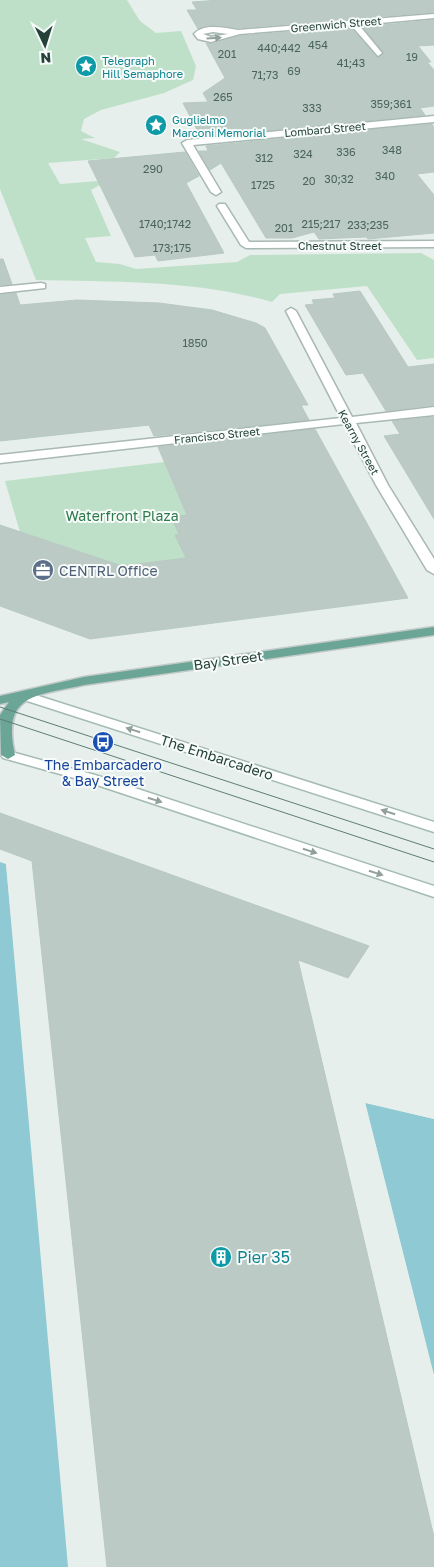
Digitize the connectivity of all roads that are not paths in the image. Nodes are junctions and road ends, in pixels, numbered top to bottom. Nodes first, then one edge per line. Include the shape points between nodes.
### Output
1 (434, 16) edge
2 (353, 23) junction
3 (238, 32) dead end
4 (378, 53) dead end
5 (434, 119) edge
6 (216, 192) dead end
7 (222, 206) dead end
8 (434, 244) edge
9 (41, 286) dead end
10 (0, 290) edge
11 (291, 311) dead end
12 (434, 411) edge
13 (347, 421) junction
14 (0, 459) edge
15 (434, 570) edge
16 (434, 631) edge
17 (0, 687) edge
18 (23, 696) junction
19 (0, 700) edge
20 (4, 754) edge
21 (434, 828) edge
22 (434, 892) edge

1 - 2 street, Greenwich Street
2 - 3 street, Greenwich Street
2 - 4 street
5 - 6 street, Lombard Street via 187,143
7 - 8 street, Chestnut Street via 246,245
9 - 10 street
11 - 13 street, Kearny Street
12 - 13 street, Francisco Street
13 - 14 street, Francisco Street
13 - 15 street, Kearny Street
16 - 18 main road, Bay Street via 84,681
17 - 18 main road, The Embarcadero
18 - 19 main road, Bay Street
18 - 20 main road via 9,710 4,721
21 -> 18 street, The Embarcadero
20 -> 22 street via 90,778

